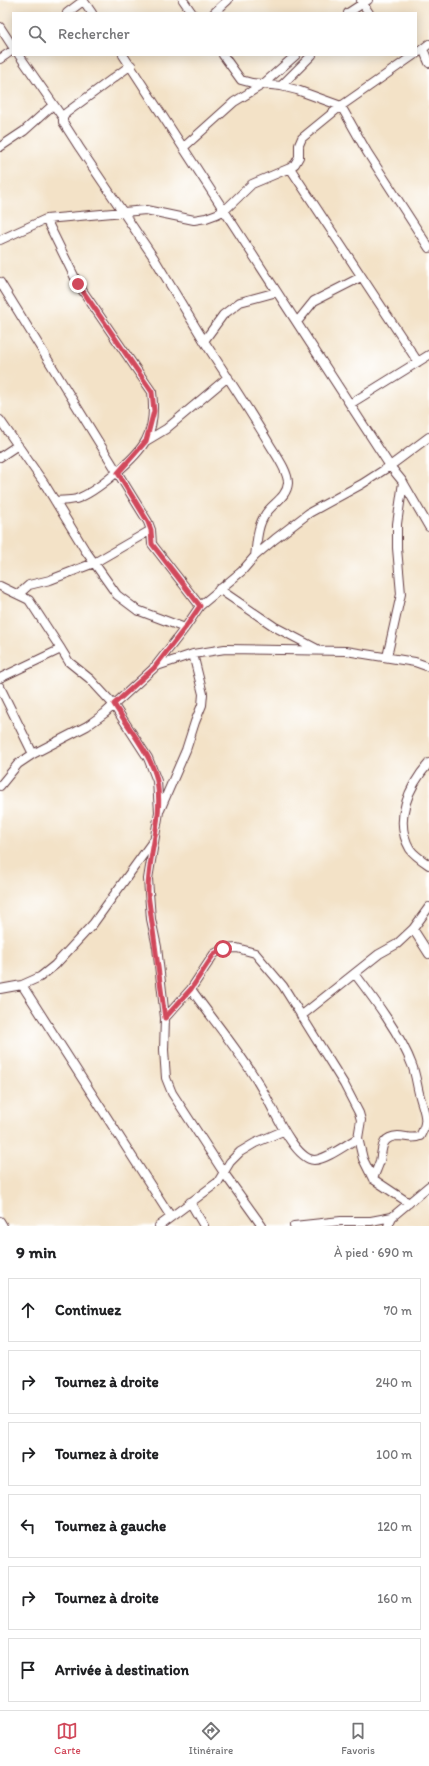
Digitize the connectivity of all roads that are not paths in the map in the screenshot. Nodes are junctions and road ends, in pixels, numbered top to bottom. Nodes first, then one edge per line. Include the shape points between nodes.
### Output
1 (183, 0) edge
2 (228, 0) edge
3 (83, 1) edge
4 (364, 1) edge
5 (68, 12) edge
6 (91, 12) edge
7 (191, 12) edge
8 (215, 12) edge
9 (349, 12) edge
10 (369, 12) edge
11 (0, 27) edge
12 (12, 45) edge
13 (12, 51) edge
14 (420, 51) edge
15 (20, 56) edge
16 (125, 56) edge
17 (224, 56) edge
18 (295, 56) edge
19 (311, 56) edge
20 (399, 56) edge
21 (412, 56) edge
22 (0, 59) edge
23 (403, 62) junction
24 (429, 63) edge
25 (131, 65) junction
26 (262, 85) junction
27 (281, 86) junction
28 (54, 104) junction
29 (342, 106) junction
30 (63, 118) junction
31 (0, 147) edge
32 (184, 147) junction
33 (290, 168) junction
34 (224, 210) junction
35 (124, 212) junction
36 (46, 219) junction
37 (0, 240) edge
38 (429, 248) edge
39 (361, 277) junction
40 (0, 282) edge
41 (277, 292) junction
42 (297, 322) junction
43 (204, 341) junction
44 (429, 355) edge
45 (418, 362) junction
46 (228, 377) junction
47 (350, 404) junction
48 (0, 420) edge
49 (429, 437) edge
50 (146, 441) junction
51 (18, 445) junction
52 (0, 457) edge
53 (390, 466) junction
54 (118, 473) junction
55 (403, 482) junction
56 (55, 501) junction
57 (429, 527) edge
58 (151, 530) junction
59 (255, 556) junction
60 (94, 563) junction
61 (0, 586) edge
62 (219, 589) junction
63 (19, 594) junction
64 (200, 606) junction
65 (185, 628) junction
66 (61, 649) junction
67 (320, 650) junction
68 (193, 654) junction
69 (387, 657) junction
70 (429, 667) edge
71 (154, 668) junction
72 (0, 678) edge
73 (0, 688) edge
74 (114, 704) junction
75 (34, 754) junction
76 (429, 763) edge
77 (0, 786) edge
78 (159, 812) junction
79 (155, 838) junction
80 (429, 865) edge
81 (429, 907) edge
82 (413, 929) junction
83 (429, 954) edge
84 (355, 974) junction
85 (22, 985) junction
86 (0, 989) edge
87 (191, 989) junction
88 (301, 1016) junction
89 (165, 1018) junction
90 (283, 1131) junction
91 (358, 1138) junction
92 (224, 1173) junction
93 (373, 1179) junction
94 (429, 1186) edge
95 (190, 1202) junction
96 (410, 1203) junction
97 (171, 1217) junction
98 (392, 1217) junction
99 (0, 1221) edge
100 (3, 1226) edge
101 (159, 1226) edge
102 (204, 1226) edge
103 (262, 1226) edge
104 (294, 1226) edge
105 (388, 1226) edge

1 - 7 street
2 - 8 street
3 - 5 street
3 - 6 street
4 - 9 street
4 - 10 street
11 - 12 street
13 - 22 street
14 - 24 street
15 - 28 street
16 - 25 street
17 - 26 street via 241,80
18 - 26 street
19 - 27 street
20 - 23 street
21 - 23 street
23 - 29 street
25 - 30 street via 95,90
25 - 32 street
26 - 27 street
26 - 32 street via 234,102
27 - 29 street
28 - 30 street
28 - 31 street via 24,131
29 - 33 street via 302,138 299,157
29 - 38 street via 367,152
30 - 35 street via 79,147
32 - 34 street
33 - 34 street via 252,184
33 - 39 street
34 - 35 street via 194,220 146,210
34 - 41 street
35 - 36 street
35 - 43 street
36 - 37 street
36 - 50 street via 78,284 152,392 154,411
39 - 42 street via 314,301
39 - 45 street
40 - 54 street
41 - 42 street
41 - 43 street via 240,302 223,315
42 - 47 street
43 - 46 street
44 - 45 street
45 - 47 street
46 - 50 street via 166,429
46 - 59 street via 277,457 288,483 285,492 264,515
47 - 53 street
48 - 51 street
49 - 53 street
50 - 54 street
51 - 52 street
51 - 56 street
53 - 55 street
53 - 59 street via 309,513
54 - 56 street via 88,494 76,499
54 - 58 street
55 - 57 street
55 - 69 street via 397,548 401,594
56 - 60 street
58 - 60 street
58 - 64 street via 152,544
59 - 62 street via 242,571
60 - 63 street via 29,585
60 - 65 street via 117,595 137,610
61 - 63 street
62 - 64 street
62 - 67 street via 275,626
63 - 66 street via 29,600
64 - 65 street
65 - 71 street
66 - 72 street
66 - 74 street via 69,662
67 - 68 street via 226,648
67 - 69 street
68 - 71 street
68 - 78 street via 203,694 202,705
69 - 70 street
71 - 74 street
73 - 75 street
74 - 75 street via 87,726
74 - 78 street via 148,758 157,780
75 - 77 street via 18,764
76 - 80 street via 411,789 403,818 410,850
78 - 79 street
79 - 85 street via 93,924 55,965 40,977
79 - 89 street via 148,894
81 - 82 street
82 - 83 street
82 - 84 street via 397,944 379,954
84 - 88 street
84 - 93 street via 399,1038 412,1065 428,1125 420,1136 410,1139 396,1136 388,1139 382,1146 380,1163
85 - 86 street
85 - 97 street
87 - 88 street via 214,954 223,949 243,950 255,953 283,986
87 - 89 street
87 - 90 street via 241,1055
88 - 91 street via 344,1084 358,1112 361,1120
89 - 92 street via 166,1078 172,1093
90 - 91 street via 301,1153 315,1160
90 - 92 street via 240,1152
91 - 93 street via 363,1159
92 - 95 street via 218,1182
92 - 103 street
93 - 96 street
94 - 96 street
95 - 97 street
95 - 102 street
96 - 98 street
97 - 101 street
98 - 104 street
98 - 105 street
99 - 100 street

